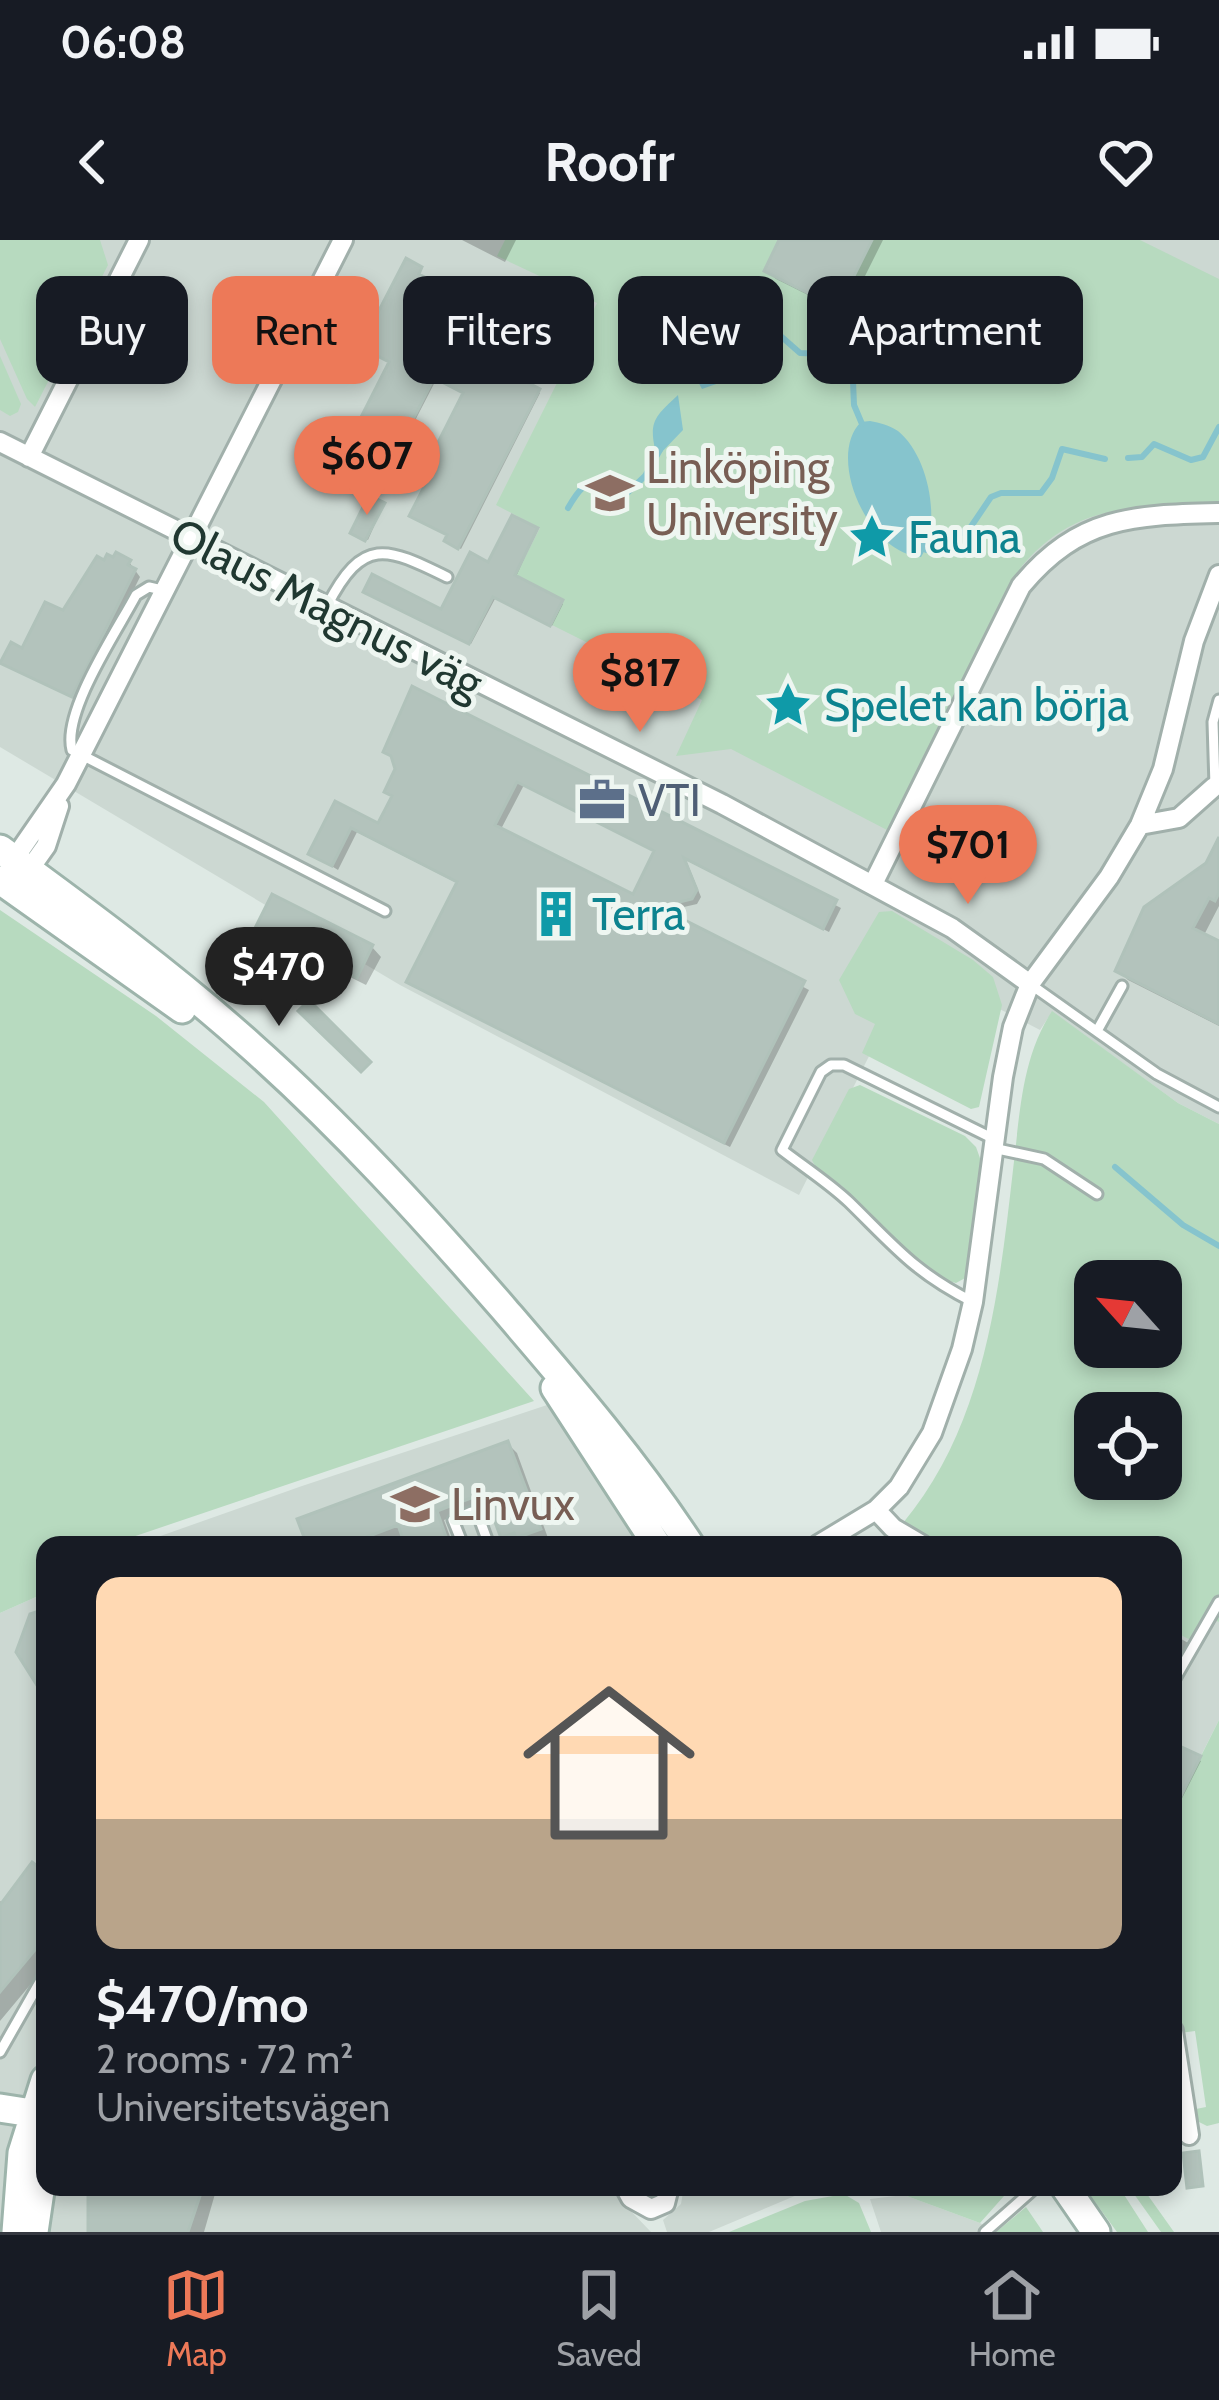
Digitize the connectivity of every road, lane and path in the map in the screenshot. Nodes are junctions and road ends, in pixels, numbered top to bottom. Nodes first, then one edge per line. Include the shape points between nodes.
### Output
1 (139, 240) edge
2 (343, 240) edge
3 (0, 442) edge
4 (29, 457) junction
5 (1219, 513) edge
6 (191, 539) junction
7 (1219, 575) edge
8 (447, 577) dead end
9 (327, 606) junction
10 (1219, 700) edge
11 (80, 757) junction
12 (1216, 784) edge
13 (1140, 825) junction
14 (10, 872) edge
15 (873, 884) junction
16 (385, 911) dead end
17 (1030, 984) junction
18 (1122, 986) dead end
19 (1097, 1030) junction
20 (1219, 1107) edge
21 (993, 1143) junction
22 (1097, 1194) dead end
23 (973, 1302) junction
24 (504, 1309) junction
25 (876, 1510) junction
26 (459, 1536) edge
27 (486, 1536) edge
28 (651, 1536) edge
29 (684, 1536) edge
30 (833, 1536) edge
31 (907, 1536) edge
32 (1219, 1602) edge
33 (1182, 1666) edge
34 (36, 1989) edge
35 (0, 2052) edge
36 (1182, 2086) edge
37 (0, 2090) edge
38 (0, 2108) edge
39 (36, 2111) edge
40 (36, 2114) edge
41 (36, 2124) edge
42 (1190, 2134) dead end
43 (39, 2196) edge
44 (630, 2196) edge
45 (667, 2196) edge
46 (1026, 2196) edge
47 (1071, 2196) edge
48 (16, 2232) edge
49 (34, 2232) edge
50 (985, 2232) edge
51 (1096, 2232) edge

1 - 4 street
2 - 6 street
3 - 4 street, Olaus Magnus väg
4 - 6 street, Olaus Magnus väg
5 - 15 street via 1108,522 1043,560 1021,586
6 - 9 street, Olaus Magnus väg
6 - 11 street
7 - 13 street
8 - 9 lane via 379,552 351,567
9 - 15 street, Olaus Magnus väg
10 - 12 lane
11 - 14 street via 46,846
11 - 16 lane
12 - 13 street via 1179,818
13 - 17 street
14 - 24 main road via 196,999 404,1196
15 - 17 street, Olaus Magnus väg
17 - 19 lane, Olaus Magnus väg
17 - 21 street via 1013,1027
18 - 19 lane
19 - 20 lane, Olaus Magnus väg
21 - 22 lane via 1044,1159
21 - 23 street
21 - 23 lane via 831,1065 820,1072 782,1150 845,1198 909,1264
23 - 25 street via 932,1433
24 - 28 main road
24 - 29 main road via 618,1441
25 - 30 street
25 - 31 street
26 - 27 lane via 453,1520 471,1512
32 - 33 lane
34 - 35 lane
36 - 42 street
37 - 39 main road
38 - 40 main road
41 - 48 main road via 17,2184
43 - 49 main road
44 - 45 street via 650,2209
46 - 50 lane
47 - 51 main road

